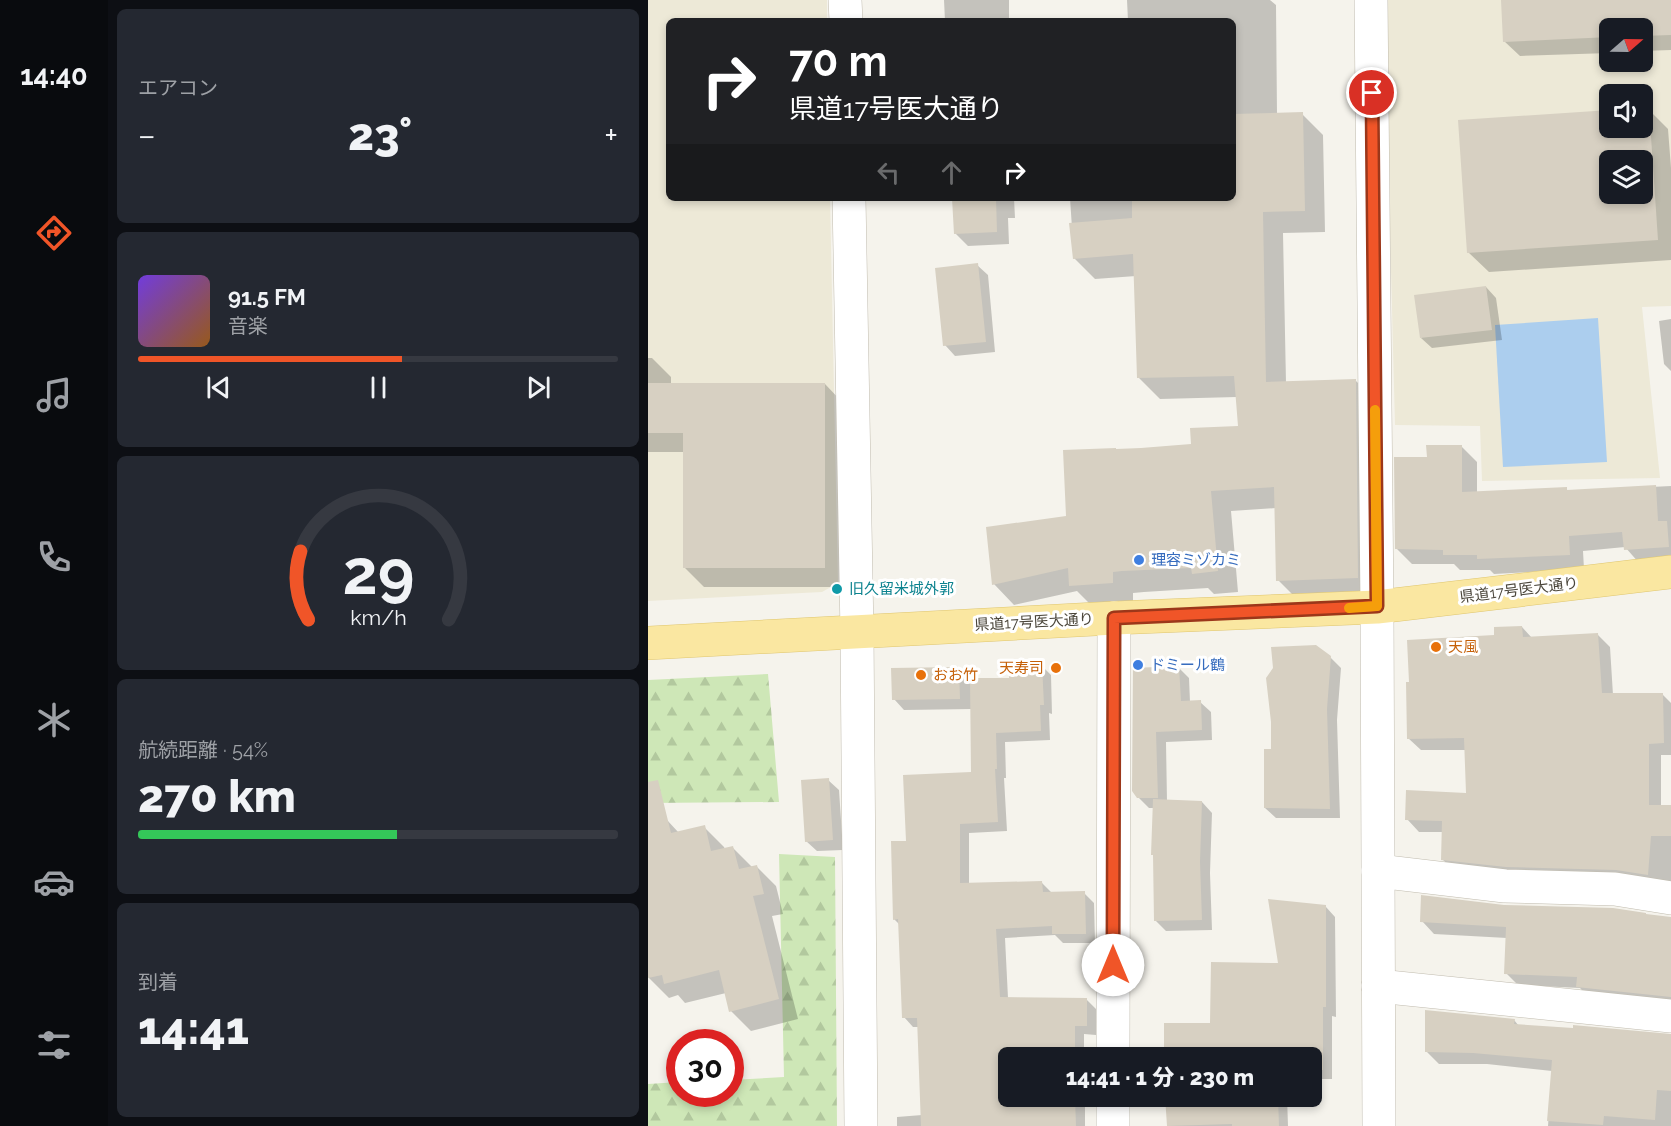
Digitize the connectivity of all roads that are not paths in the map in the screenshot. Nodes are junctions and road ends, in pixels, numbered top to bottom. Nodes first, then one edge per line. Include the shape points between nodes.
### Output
1 (845, 0) edge
2 (1371, 0) edge
3 (846, 18) edge
4 (849, 201) edge
5 (1671, 572) edge
6 (1377, 606) junction
7 (1114, 618) junction
8 (857, 633) junction
9 (648, 643) edge
10 (1378, 871) junction
11 (1671, 898) edge
12 (1378, 986) junction
13 (1671, 1016) edge
14 (1113, 1047) edge
15 (1113, 1107) edge
16 (861, 1126) edge
17 (1113, 1126) edge
18 (1379, 1126) edge

1 - 3 street
2 - 6 street
4 - 8 street
5 - 6 main road, 県道17号医大通り
6 - 7 main road, 県道17号医大通り
6 - 10 street
7 - 8 main road, 県道17号医大通り
7 - 14 street
8 - 9 main road, 県道17号医大通り
8 - 16 street
10 - 11 street via 1505,886 1615,889
10 - 12 street
12 - 13 street
12 - 18 street
15 - 17 street

